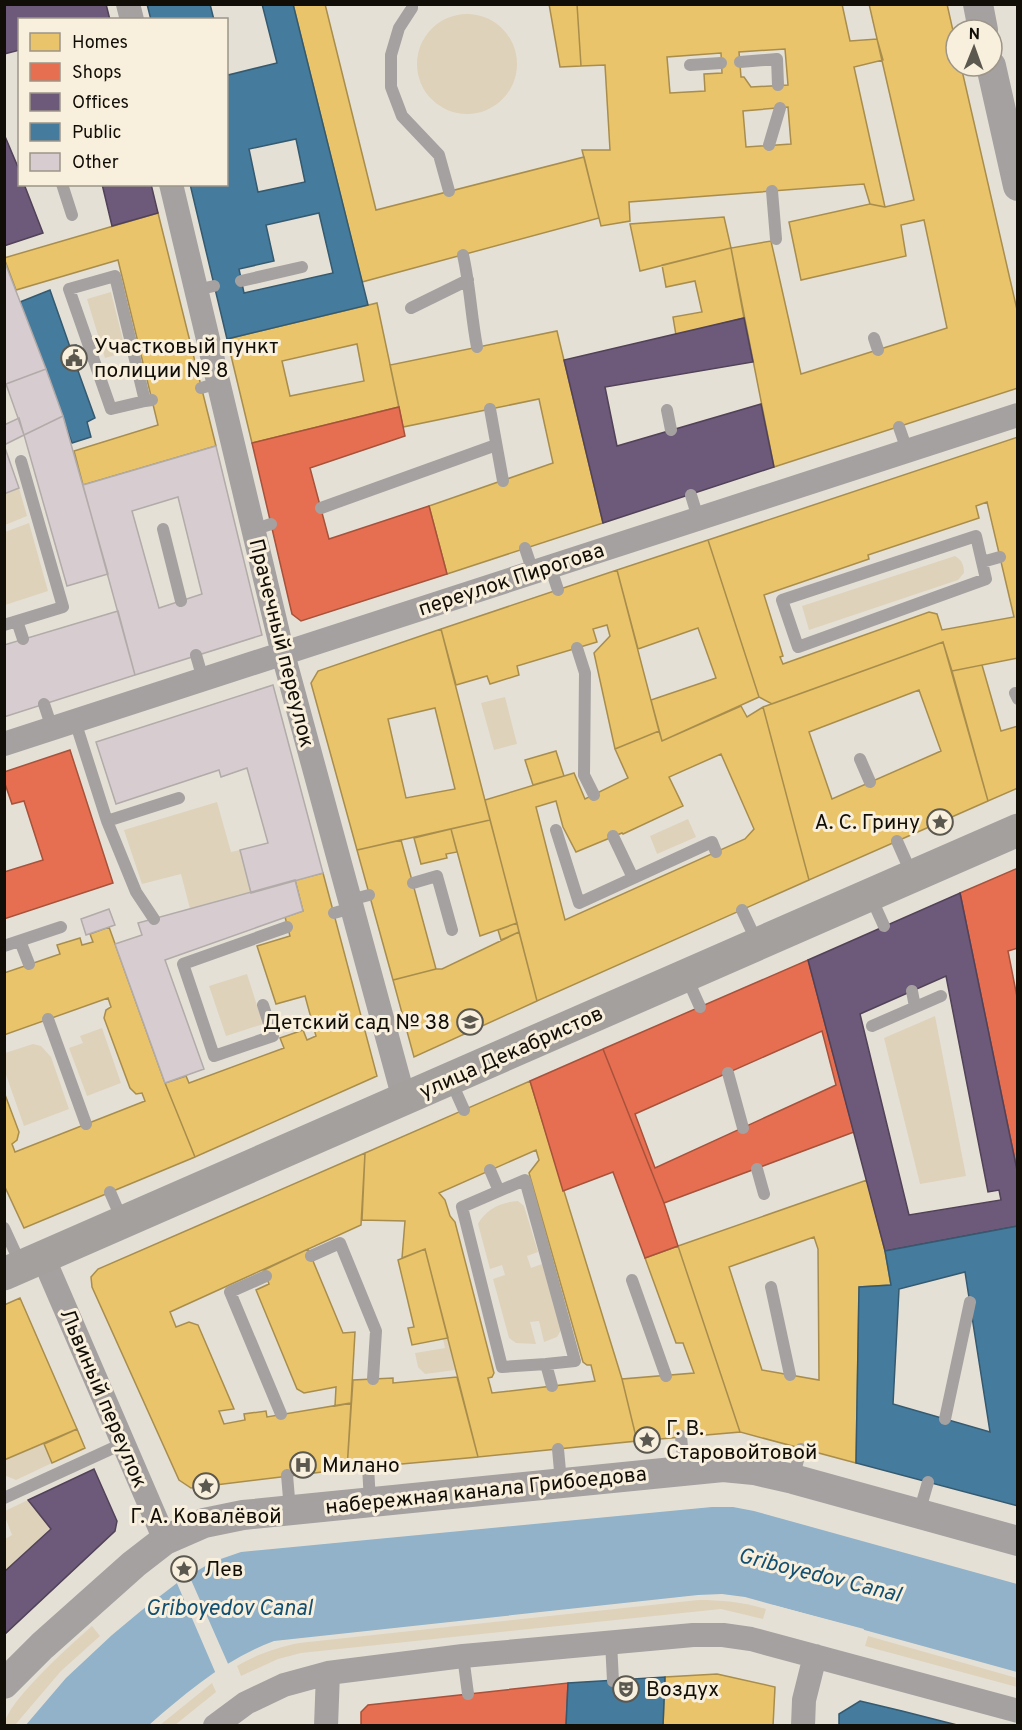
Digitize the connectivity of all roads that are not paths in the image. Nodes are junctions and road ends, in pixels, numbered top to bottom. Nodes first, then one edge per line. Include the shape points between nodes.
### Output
1 (412, 4) edge
2 (740, 62) dead end
3 (721, 63) dead end
4 (690, 65) dead end
5 (994, 78) edge
6 (778, 85) dead end
7 (780, 108) dead end
8 (769, 146) dead end
9 (1016, 175) edge
10 (63, 186) edge
11 (172, 186) edge
12 (449, 191) dead end
13 (772, 191) dead end
14 (72, 215) dead end
15 (776, 239) dead end
16 (463, 255) dead end
17 (302, 267) dead end
18 (241, 280) dead end
19 (468, 280) junction
20 (411, 308) dead end
21 (477, 347) dead end
22 (148, 400) joint
23 (490, 409) dead end
24 (667, 410) dead end
25 (1017, 415) edge
26 (899, 427) dead end
27 (671, 430) dead end
28 (496, 445) junction
29 (906, 450) junction
30 (21, 461) dead end
31 (503, 481) dead end
32 (691, 495) dead end
33 (321, 507) dead end
34 (698, 518) junction
35 (162, 529) dead end
36 (525, 548) dead end
37 (1000, 557) dead end
38 (982, 561) junction
39 (541, 569) junction
40 (558, 590) dead end
41 (181, 601) dead end
42 (11, 623) edge
43 (23, 639) dead end
44 (577, 648) dead end
45 (283, 654) junction
46 (196, 655) dead end
47 (203, 679) junction
48 (44, 704) dead end
49 (75, 721) junction
50 (52, 728) junction
51 (4, 744) edge
52 (860, 759) dead end
53 (870, 782) dead end
54 (594, 795) dead end
55 (179, 798) dead end
56 (107, 821) junction
57 (556, 830) dead end
58 (1017, 830) edge
59 (613, 836) dead end
60 (897, 841) dead end
61 (716, 852) dead end
62 (912, 876) junction
63 (633, 878) junction
64 (413, 883) dead end
65 (870, 894) junction
66 (742, 910) dead end
67 (154, 919) dead end
68 (884, 926) dead end
69 (61, 927) dead end
70 (287, 927) dead end
71 (452, 930) dead end
72 (20, 941) junction
73 (758, 943) junction
74 (4, 946) edge
75 (29, 964) dead end
76 (686, 975) junction
77 (912, 991) dead end
78 (941, 996) dead end
79 (263, 1005) dead end
80 (700, 1007) dead end
81 (915, 1007) junction
82 (48, 1019) dead end
83 (872, 1026) dead end
84 (728, 1073) dead end
85 (450, 1079) junction
86 (404, 1099) junction
87 (464, 1110) dead end
88 (86, 1124) dead end
89 (743, 1128) dead end
90 (757, 1169) dead end
91 (490, 1170) dead end
92 (499, 1191) junction
93 (110, 1192) dead end
94 (764, 1194) dead end
95 (123, 1222) junction
96 (4, 1228) edge
97 (311, 1256) dead end
98 (23, 1265) edge
99 (266, 1276) dead end
100 (632, 1280) dead end
101 (771, 1287) dead end
102 (970, 1302) dead end
103 (546, 1364) junction
104 (790, 1375) dead end
105 (666, 1376) dead end
106 (373, 1379) dead end
107 (552, 1386) dead end
108 (281, 1414) dead end
109 (945, 1419) dead end
110 (681, 1436) dead end
111 (124, 1443) junction
112 (558, 1449) dead end
113 (801, 1449) dead end
114 (368, 1467) dead end
115 (684, 1470) junction
116 (287, 1475) dead end
117 (793, 1479) junction
118 (561, 1482) junction
119 (928, 1482) dead end
120 (4, 1498) edge
121 (370, 1502) junction
122 (291, 1510) junction
123 (919, 1514) junction
124 (165, 1540) junction
125 (1017, 1541) edge
126 (611, 1642) junction
127 (463, 1656) junction
128 (815, 1656) junction
129 (328, 1673) junction
130 (613, 1681) dead end
131 (4, 1684) edge
132 (468, 1694) dead end
133 (1017, 1711) edge
134 (215, 1725) edge
135 (326, 1725) edge
136 (803, 1725) edge

1 - 12 lane via 391,55 391,87 402,116 439,154
2 - 6 lane via 777,59
3 - 4 lane
5 - 9 street
7 - 8 lane
10 - 14 lane
11 - 45 street, Прачечный переулок via 205,288 210,386 262,527
13 - 15 lane
16 - 19 lane
17 - 18 lane
19 - 20 lane
19 - 21 lane
22 - 22 lane via 115,276 69,289 111,409
23 - 28 lane
24 - 27 lane
25 - 29 street, переулок Пирогова
26 - 29 lane
28 - 31 lane
28 - 33 lane
29 - 34 street, переулок Пирогова
30 - 42 lane via 63,607
32 - 34 lane
34 - 39 street, переулок Пирогова
35 - 41 lane
36 - 39 lane
37 - 38 lane
38 - 38 lane via 986,579 798,647 782,600 976,536
39 - 40 lane
39 - 45 street, переулок Пирогова
42 - 43 lane
44 - 54 lane via 585,673 585,775
45 - 47 street, переулок Пирогова
45 - 86 street, Прачечный переулок
46 - 47 lane
47 - 49 street, переулок Пирогова
48 - 50 lane
49 - 50 street, переулок Пирогова
49 - 56 lane
50 - 51 street, переулок Пирогова
52 - 53 lane
55 - 56 lane
56 - 67 lane via 136,892
57 - 63 lane via 579,903
58 - 62 main road, улица Декабристов
59 - 63 lane
60 - 62 lane
61 - 63 lane via 712,842
62 - 65 main road, улица Декабристов
64 - 71 lane via 437,876
65 - 68 lane
65 - 73 main road, улица Декабристов
66 - 73 lane
69 - 72 lane
70 - 79 lane via 181,959 214,1056 273,1036
72 - 74 lane
72 - 75 lane
73 - 76 main road, улица Декабристов
76 - 80 lane
76 - 85 main road, улица Декабристов
77 - 81 lane
78 - 81 lane
81 - 83 lane
82 - 88 lane
84 - 89 lane
85 - 86 main road, улица Декабристов
85 - 87 lane
86 - 95 main road, улица Декабристов
90 - 94 lane
91 - 92 lane
92 - 103 lane via 525,1180 575,1361
92 - 103 lane via 462,1207 502,1367
93 - 95 lane
95 - 98 main road, улица Декабристов
96 - 98 lane
97 - 106 lane via 340,1244 376,1331
98 - 111 street, Львиный переулок
99 - 108 lane via 230,1292
100 - 105 lane
101 - 104 lane
102 - 109 lane
103 - 107 lane
110 - 115 lane
111 - 120 lane
111 - 124 street, Львиный переулок
112 - 118 lane
113 - 117 lane
114 - 121 lane
115 - 117 street, набережная канала Грибоедова via 723,1467
115 - 118 street, набережная канала Грибоедова
116 - 122 lane
117 - 123 street, набережная канала Грибоедова
118 - 121 street, набережная канала Грибоедова
119 - 123 lane
121 - 122 street, набережная канала Грибоедова
122 - 124 street, набережная канала Грибоедова via 204,1523
123 - 125 street, набережная канала Грибоедова
124 - 131 street, набережная канала Грибоедова
126 - 127 street
126 - 128 street via 723,1635
126 - 130 lane
127 - 129 street
127 - 132 lane
128 - 133 street
128 - 136 street via 804,1700
129 - 134 street via 284,1684 246,1703
129 - 135 street

